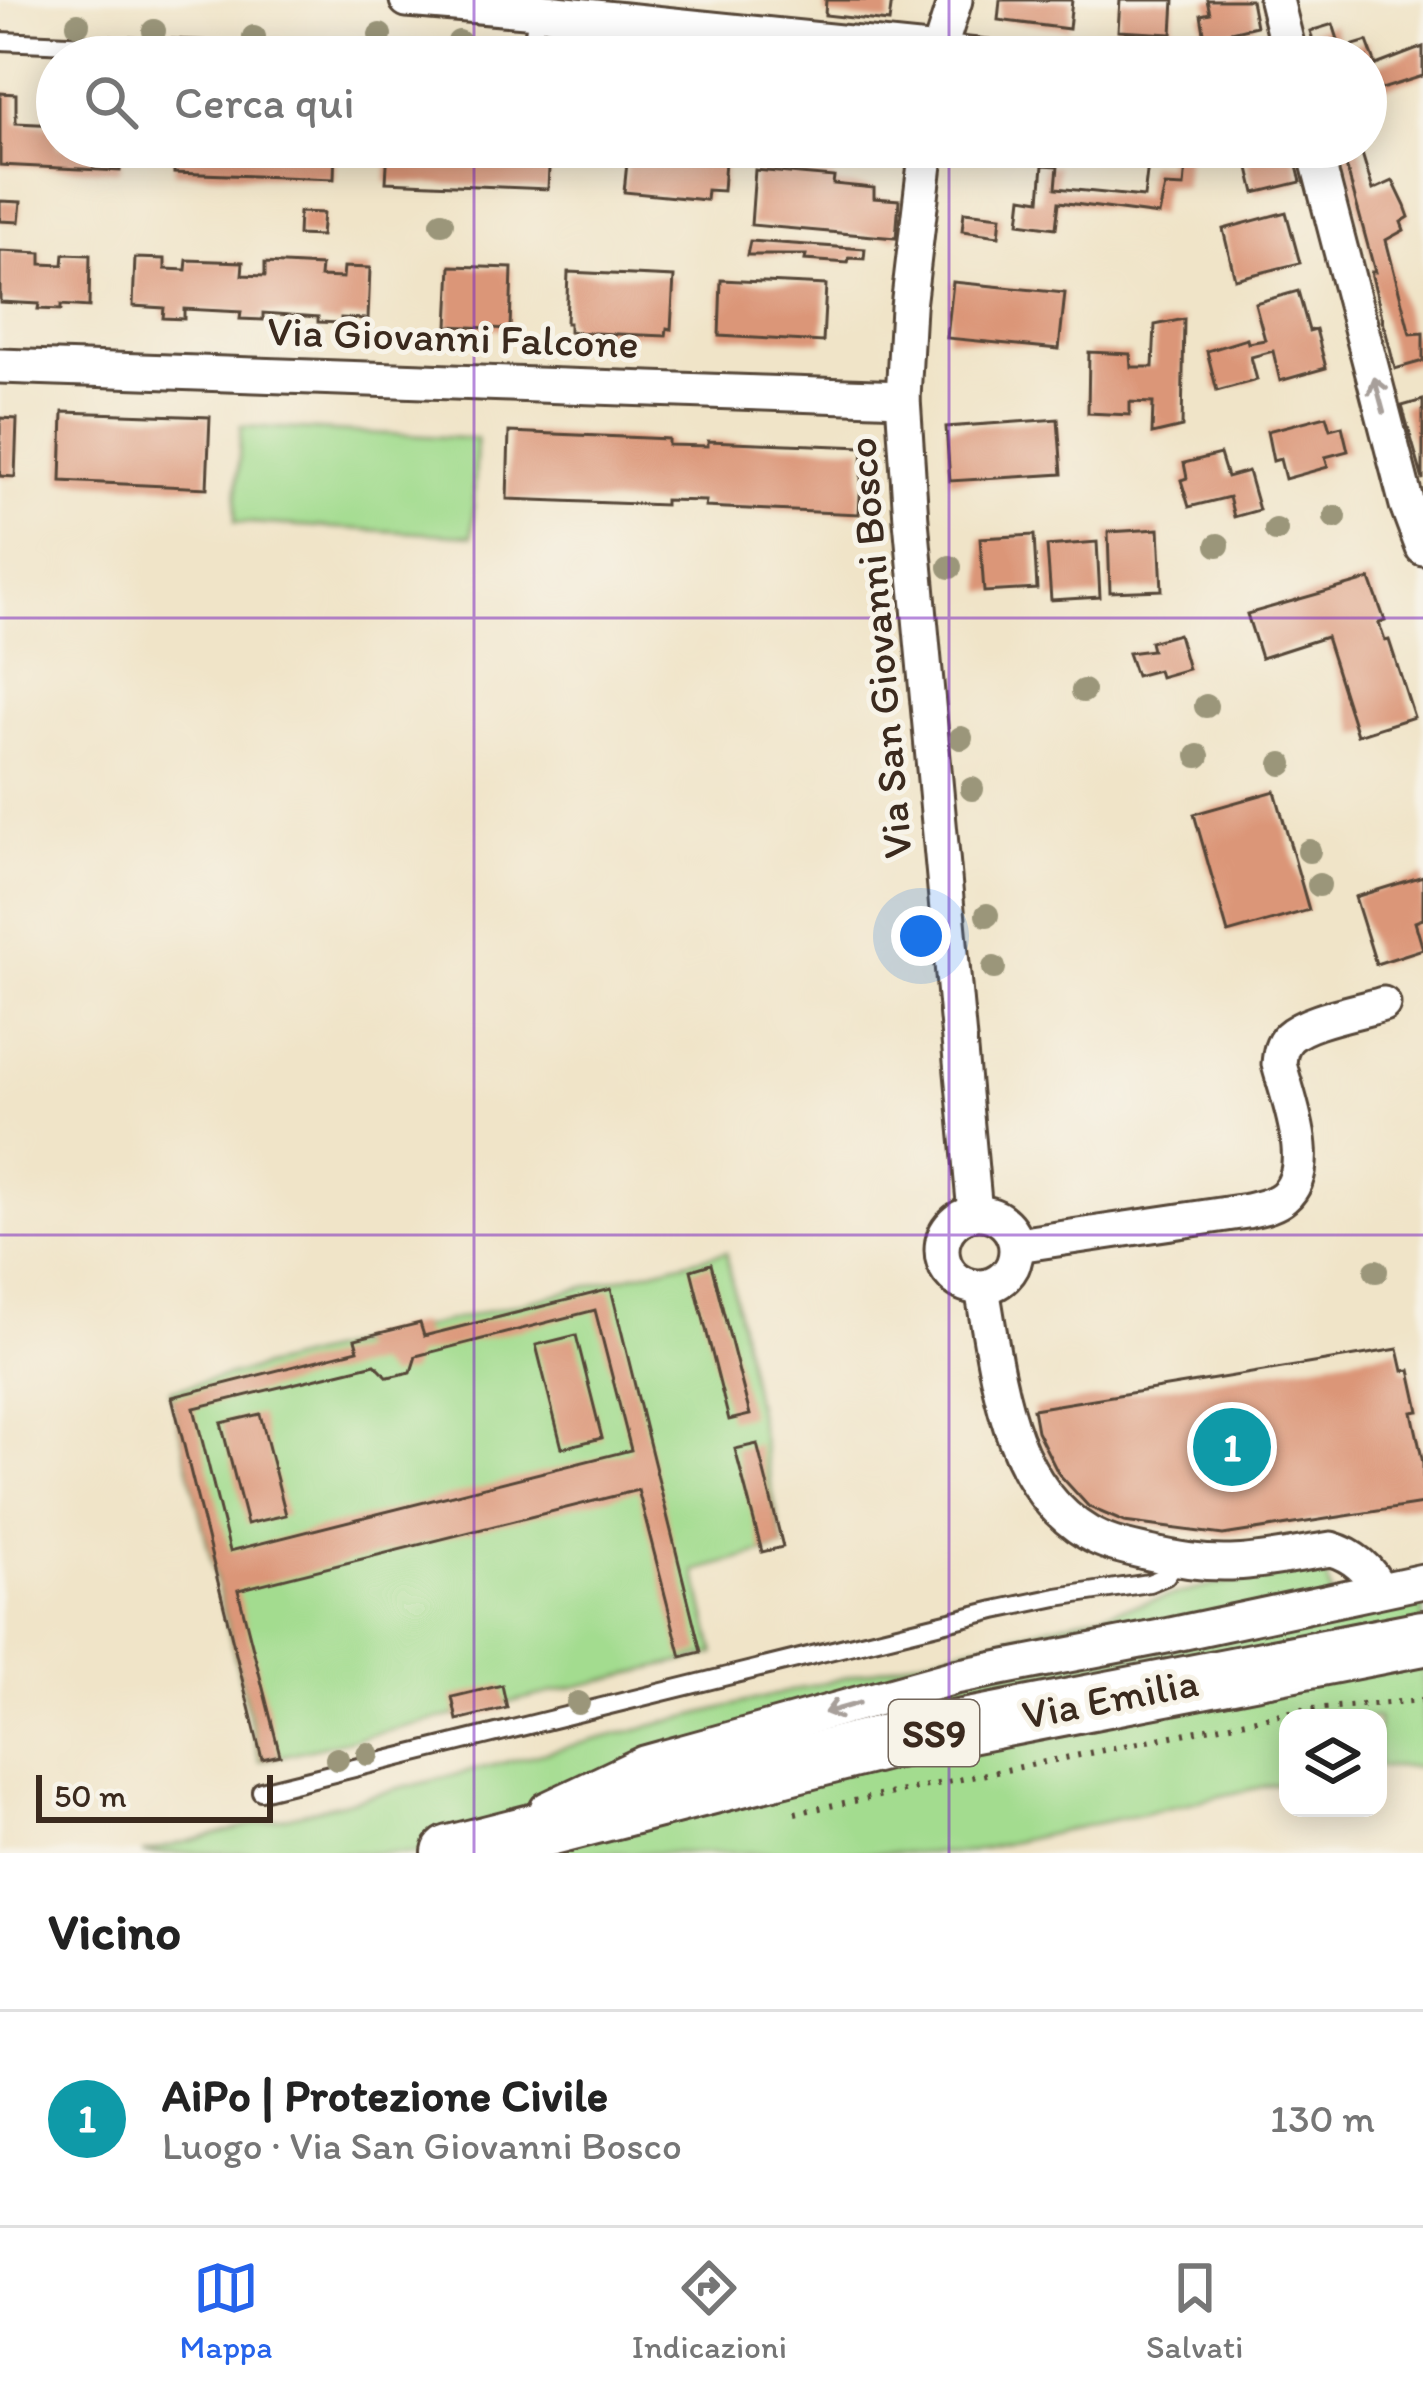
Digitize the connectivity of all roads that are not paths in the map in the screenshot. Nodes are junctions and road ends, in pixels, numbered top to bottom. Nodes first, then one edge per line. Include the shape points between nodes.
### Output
1 (407, 0) edge
2 (955, 0) edge
3 (1276, 0) edge
4 (537, 10) junction
5 (534, 36) edge
6 (768, 36) edge
7 (943, 36) edge
8 (1285, 36) edge
9 (0, 41) edge
10 (36, 43) edge
11 (925, 168) edge
12 (1319, 168) edge
13 (0, 366) edge
14 (903, 398) junction
15 (1423, 548) edge
16 (1383, 1004) dead end
17 (975, 1213) junction
18 (1016, 1245) junction
19 (982, 1288) junction
20 (1178, 1559) junction
21 (1423, 1581) edge
22 (1379, 1590) junction
23 (1423, 1638) edge
24 (955, 1677) junction
25 (886, 1742) junction
26 (261, 1791) dead end
27 (454, 1852) edge

1 - 4 street
2 - 7 street
3 - 8 street
4 - 5 lane
4 - 6 street
9 - 10 lane
11 - 14 street, Via San Giovanni Bosco
15 -> 12 street
13 - 14 street, Via Giovanni Falcone
14 - 17 street, Via San Giovanni Bosco
16 - 18 street via 1285,1040 1279,1064 1300,1148 1284,1197 1247,1211
17 - 18 street via 998,1217
17 - 19 street via 950,1226 942,1250 951,1274
18 - 19 street via 1011,1270
19 - 20 street via 1004,1409 1049,1500 1092,1536
20 - 22 street via 1233,1563 1331,1549 1368,1571
20 - 26 lane via 1166,1576 1148,1582 995,1610
21 - 22 street
22 - 24 street
23 - 25 main road, Via Emilia / SS9
24 - 25 street
24 -> 27 street via 644,1763
25 - 27 main road, Via Emilia / SS9

